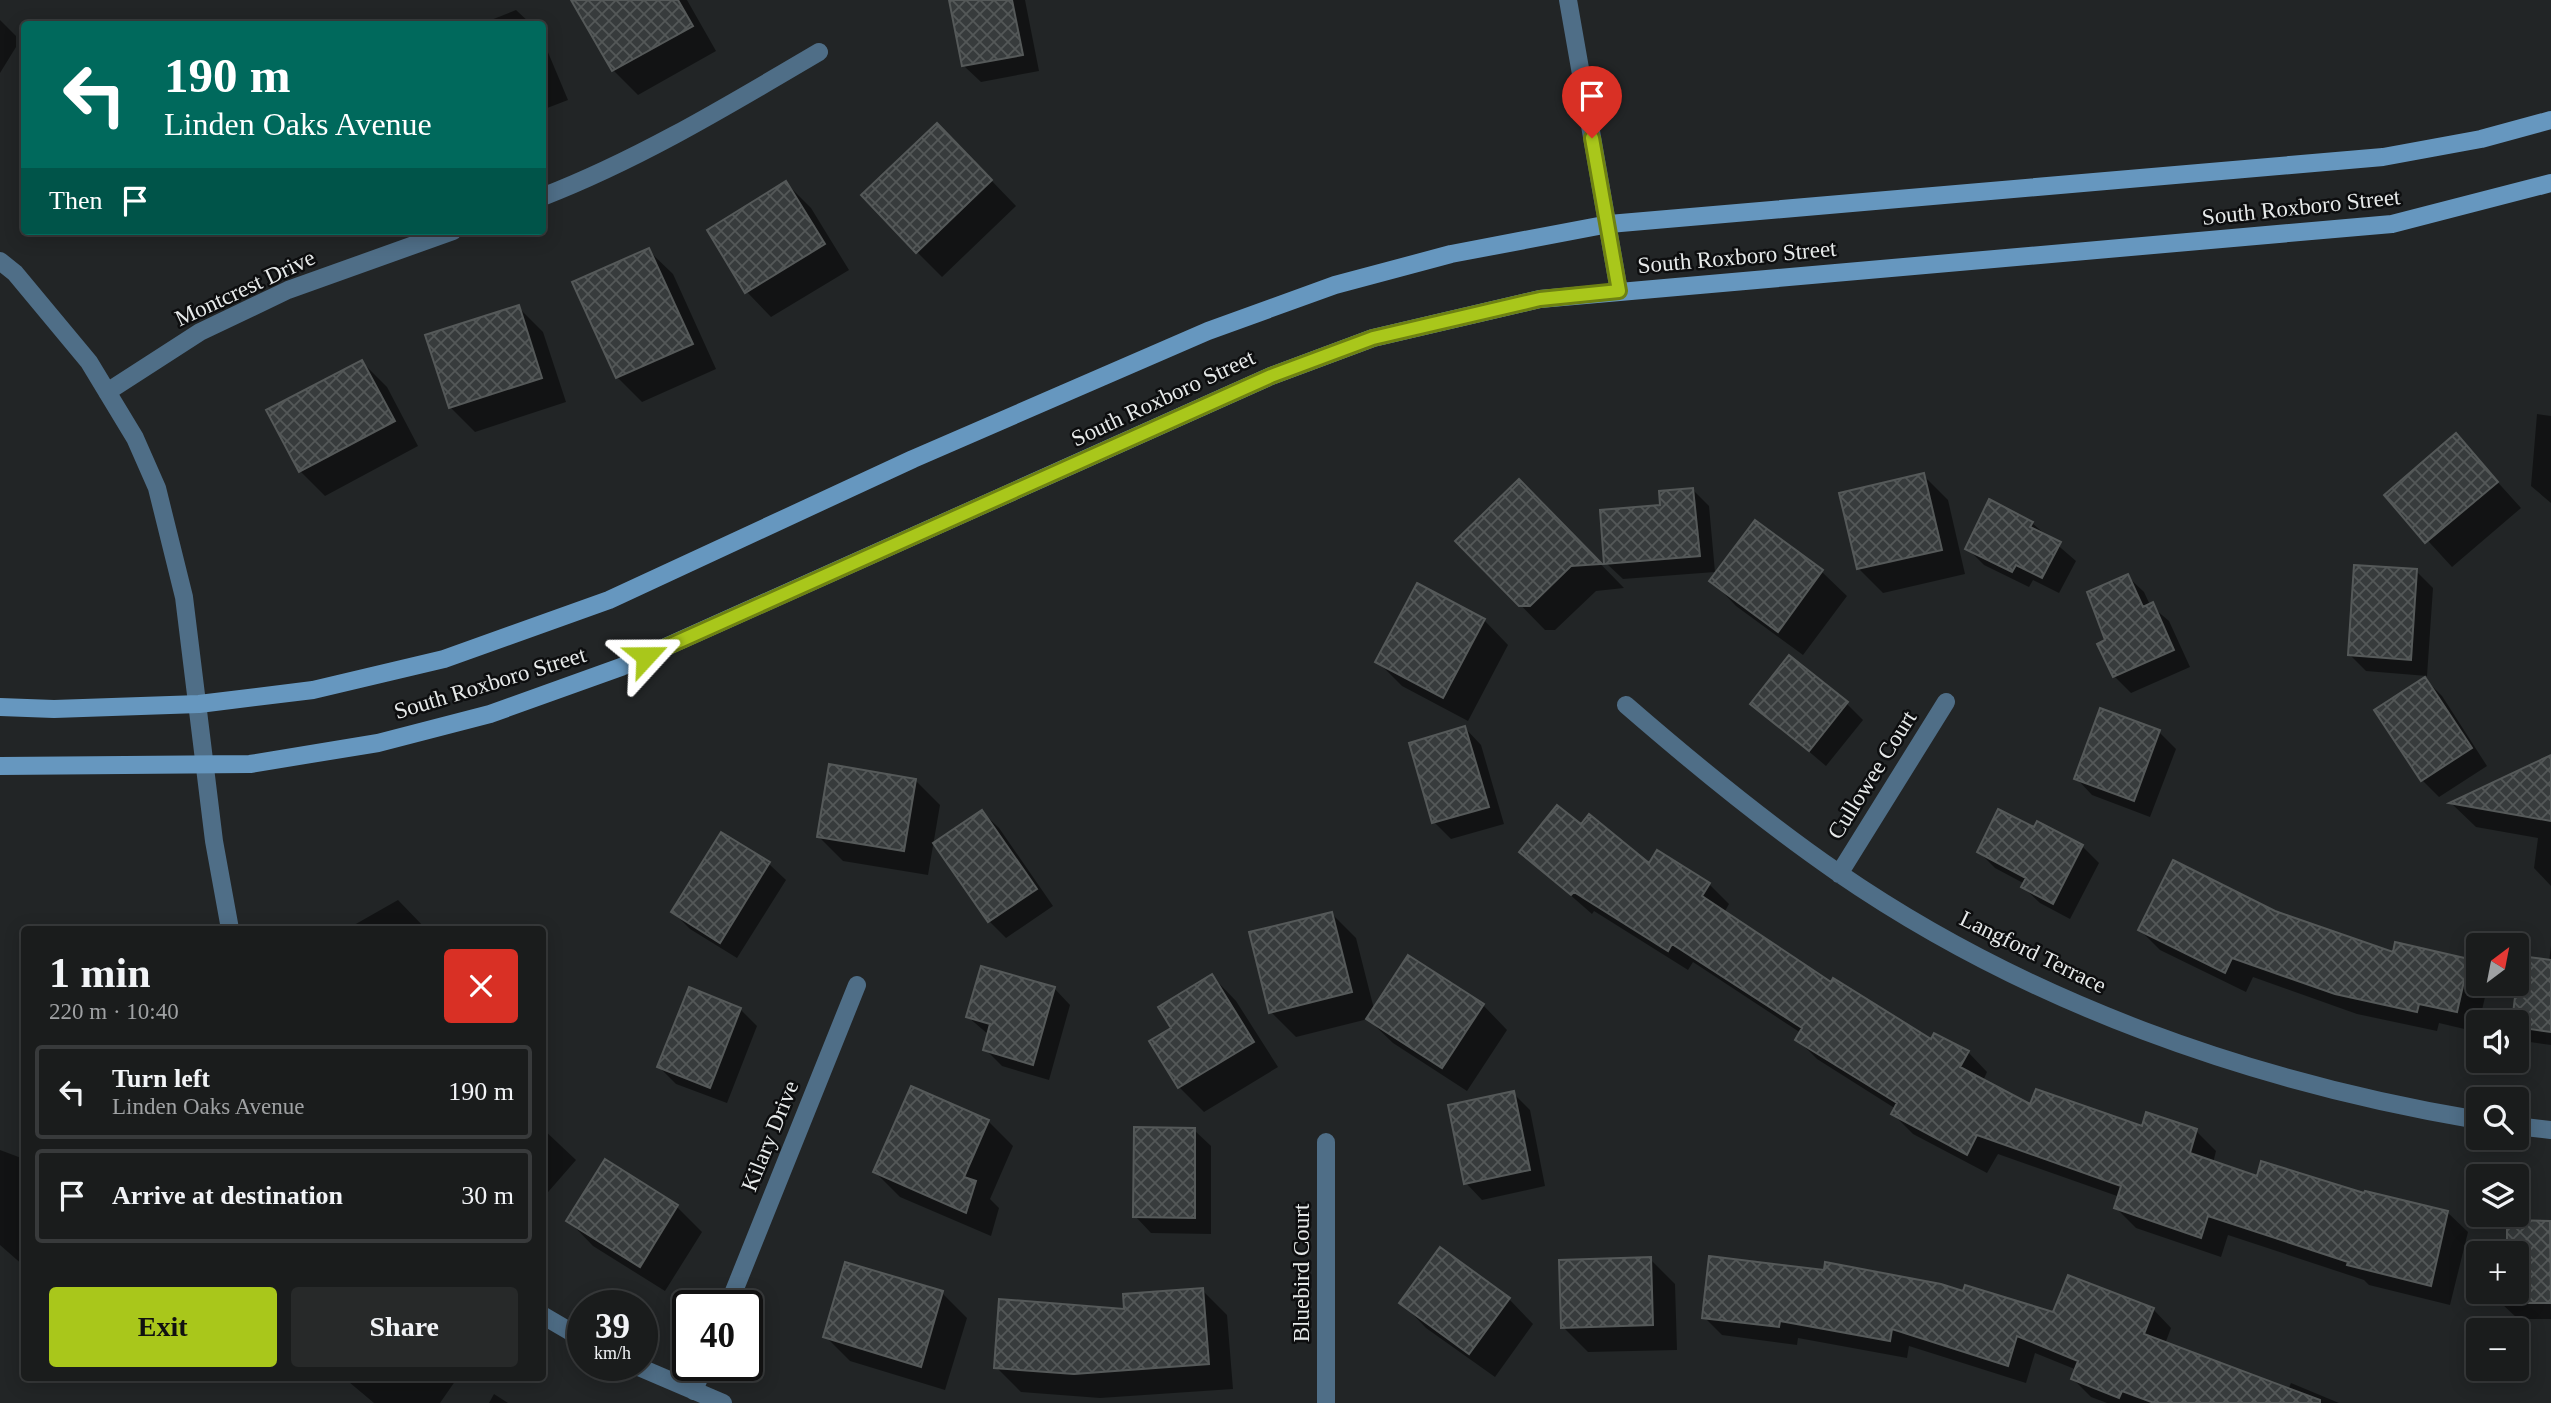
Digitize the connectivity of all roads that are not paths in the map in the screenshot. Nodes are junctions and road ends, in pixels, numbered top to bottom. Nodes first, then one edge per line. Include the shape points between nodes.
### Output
1 (1568, 0) edge
2 (819, 52) dead end
3 (2551, 120) edge
4 (2551, 183) edge
5 (546, 195) edge
6 (1609, 224) junction
7 (442, 235) edge
8 (0, 261) edge
9 (1619, 291) junction
10 (107, 392) junction
11 (1946, 702) dead end
12 (199, 704) junction
13 (1626, 705) dead end
14 (0, 707) edge
15 (206, 765) junction
16 (0, 766) edge
17 (1839, 873) junction
18 (229, 926) edge
19 (857, 985) dead end
20 (2466, 1118) edge
21 (2529, 1127) edge
22 (2551, 1130) edge
23 (1326, 1142) dead end
24 (734, 1290) edge
25 (546, 1317) edge
26 (567, 1330) edge
27 (658, 1375) edge
28 (698, 1381) edge
29 (694, 1391) junction
30 (723, 1403) edge
31 (1326, 1403) edge

1 - 6 street
2 - 5 street via 697,124 594,177
3 - 6 street, South Roxboro Street via 2481,139 2382,156
4 - 9 street, South Roxboro Street via 2392,224
6 - 9 street
6 - 12 street, South Roxboro Street via 1391,268 1208,331 902,464 609,600 444,659 313,690
7 - 10 street, Montcrest Drive via 288,290 200,332
8 - 10 street via 89,362
9 - 15 street, South Roxboro Street via 1540,299 1373,338 1271,376 621,667 490,714 378,743 250,764
10 - 12 street via 135,438 157,488 184,597
11 - 17 street, Cullowee Court
12 - 14 street, South Roxboro Street
12 - 15 street
13 - 17 street, Langford Terrace via 1733,797
15 - 16 street, South Roxboro Street
15 - 18 street
17 - 20 street, Langford Terrace via 2001,967 2118,1020 2312,1086
19 - 24 street, Kilary Drive
21 - 22 street
23 - 31 street, Bluebird Court
25 - 26 street
27 - 29 street
28 - 29 street
29 - 30 street

